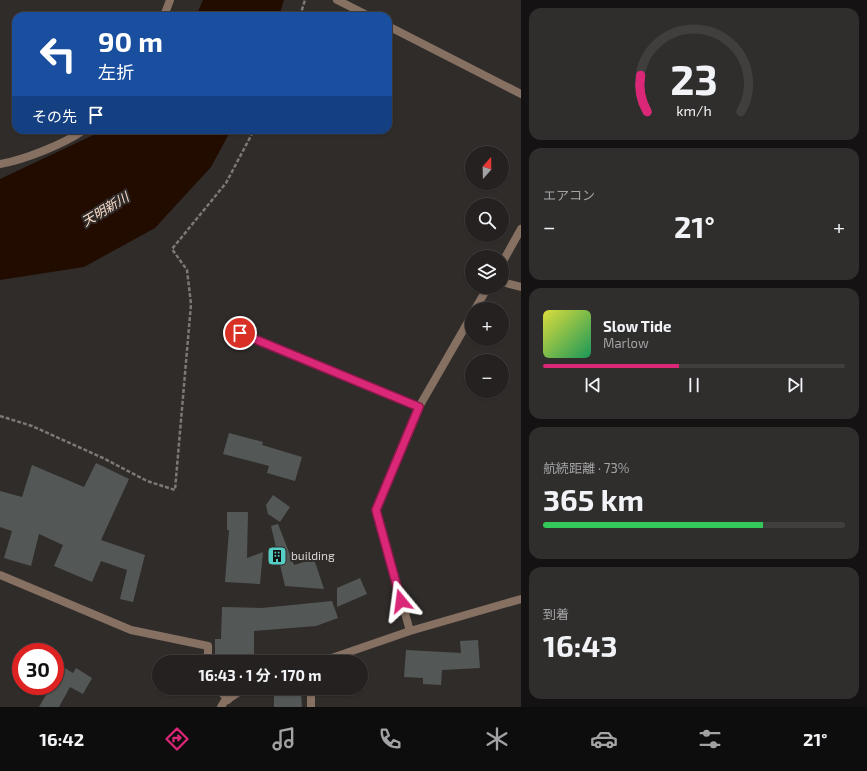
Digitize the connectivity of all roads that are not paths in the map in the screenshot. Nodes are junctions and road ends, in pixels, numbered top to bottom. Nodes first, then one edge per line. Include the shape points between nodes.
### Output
1 (170, 0) edge
2 (338, 0) edge
3 (166, 12) edge
4 (361, 12) edge
5 (392, 28) edge
6 (521, 94) edge
7 (78, 134) edge
8 (0, 164) edge
9 (521, 230) edge
10 (509, 251) edge
11 (509, 284) edge
12 (521, 287) edge
13 (465, 327) edge
14 (240, 333) dead end
15 (419, 407) junction
16 (0, 575) edge
17 (521, 599) edge
18 (410, 631) junction
19 (208, 655) edge
20 (340, 655) edge
21 (224, 695) edge
22 (235, 695) edge
23 (311, 695) edge
24 (228, 700) junction
25 (221, 707) edge
26 (312, 707) edge

1 - 3 street
2 - 4 street
5 - 6 street
7 - 8 street via 12,162
9 - 10 street
11 - 12 street
13 - 15 street
14 - 15 street
15 - 18 street via 376,510
16 - 19 street via 130,630 208,646
17 - 18 street
18 - 20 street
21 - 24 street
22 - 24 street
23 - 26 street
24 - 25 street

